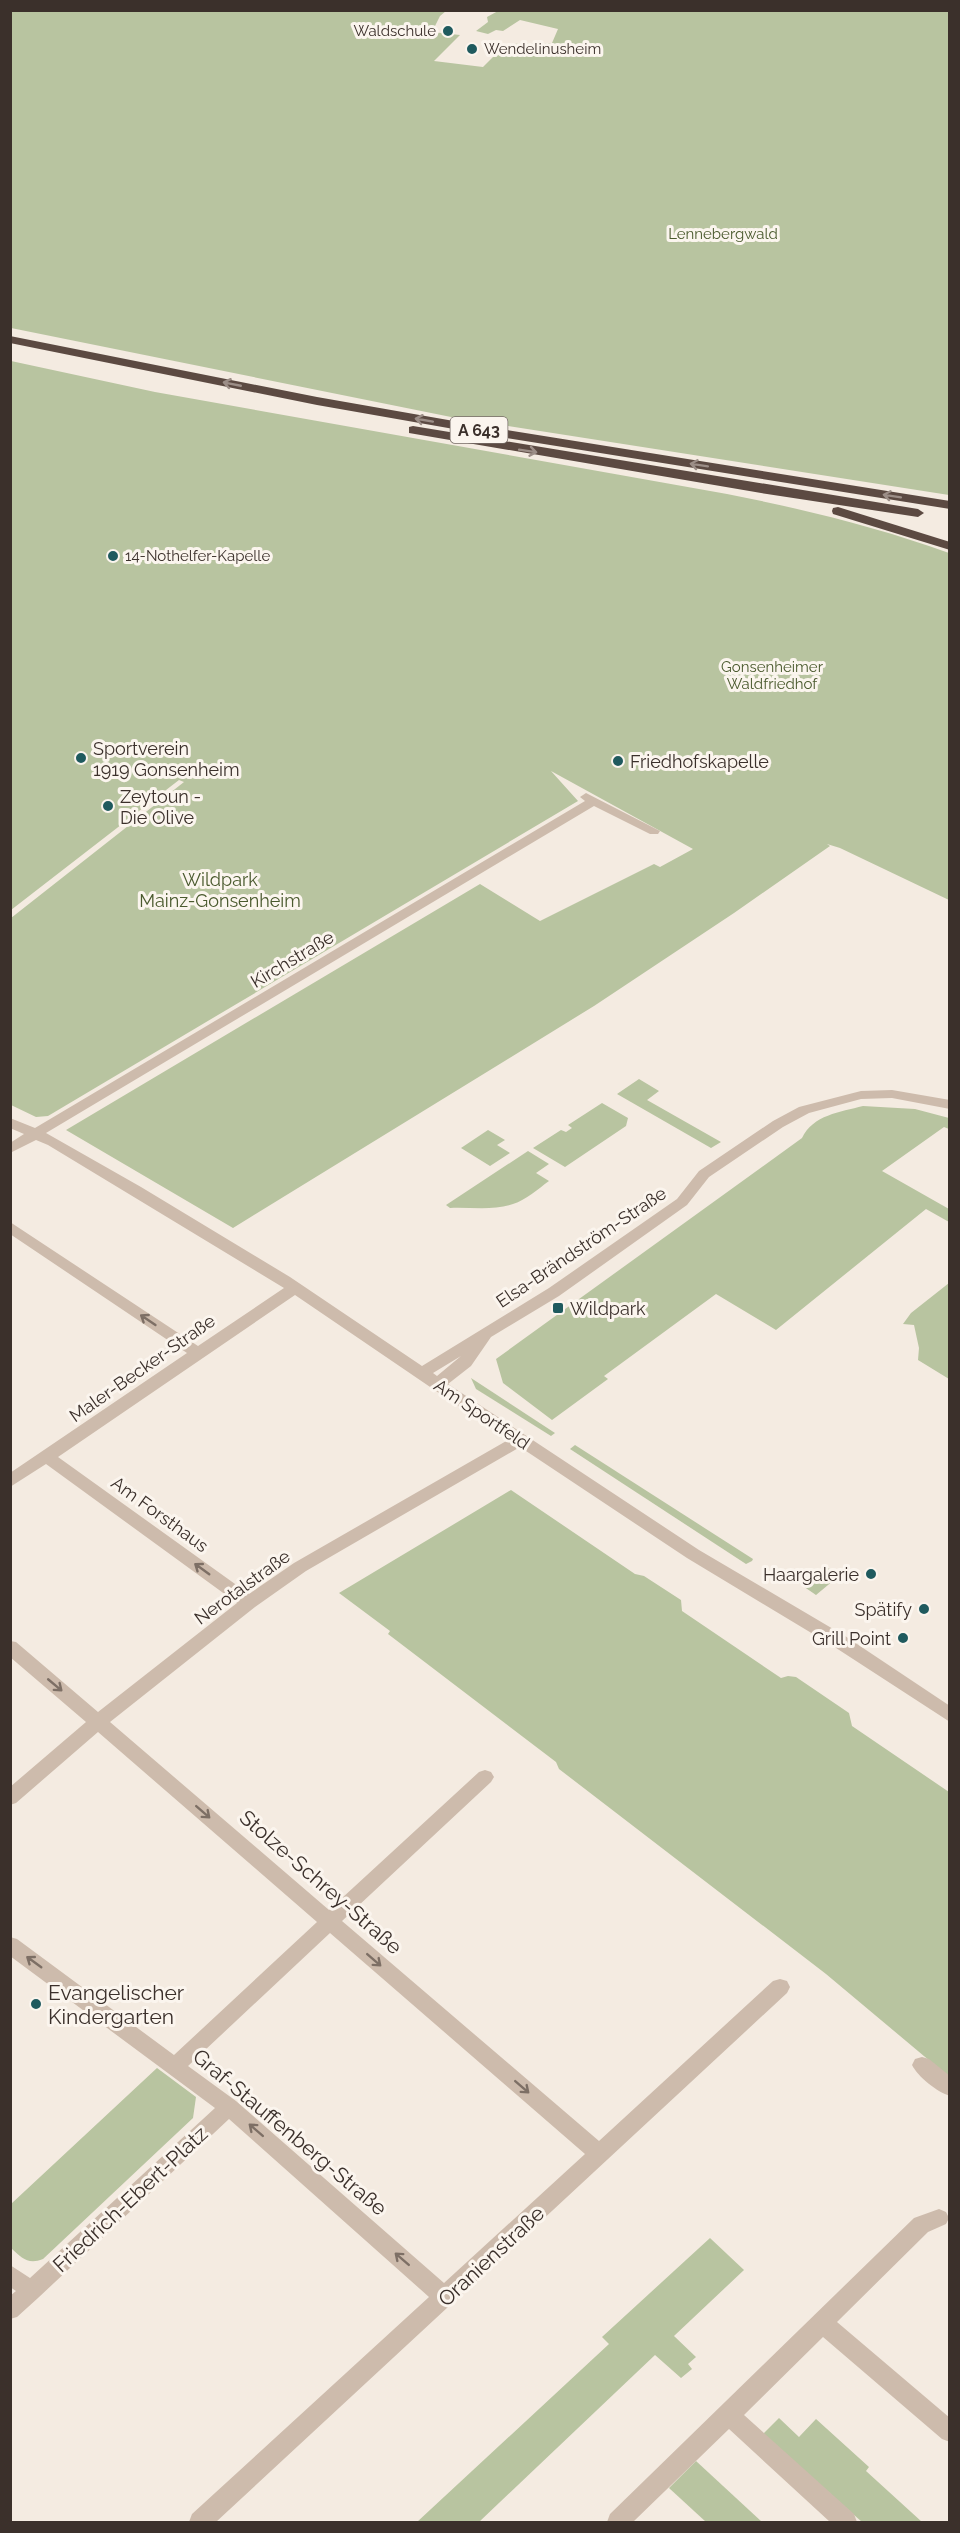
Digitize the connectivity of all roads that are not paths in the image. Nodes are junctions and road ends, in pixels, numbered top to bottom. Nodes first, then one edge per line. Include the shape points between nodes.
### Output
1 (10, 339) edge
2 (174, 385) dead end
3 (767, 490) junction
4 (950, 505) edge
5 (950, 518) edge
6 (950, 546) edge
7 (654, 831) dead end
8 (950, 1106) edge
9 (10, 1122) edge
10 (36, 1133) junction
11 (10, 1149) edge
12 (10, 1227) edge
13 (294, 1288) junction
14 (490, 1333) junction
15 (197, 1353) junction
16 (422, 1373) junction
17 (438, 1384) junction
18 (520, 1440) junction
19 (47, 1457) junction
20 (10, 1481) edge
21 (249, 1603) junction
22 (10, 1647) edge
23 (950, 1715) edge
24 (99, 1721) junction
25 (485, 1778) dead end
26 (10, 1798) edge
27 (330, 1922) junction
28 (10, 1945) edge
29 (780, 1987) dead end
30 (922, 2065) dead end
31 (176, 2066) junction
32 (950, 2088) edge
33 (229, 2107) junction
34 (600, 2154) junction
35 (939, 2218) dead end
36 (10, 2274) edge
37 (31, 2291) junction
38 (446, 2298) junction
39 (10, 2310) edge
40 (821, 2322) junction
41 (729, 2415) junction
42 (950, 2432) edge
43 (200, 2523) edge
44 (618, 2523) edge
45 (846, 2523) edge

4 -> 1 highway, A 643 via 317,401
2 -> 3 highway, A 643 via 471,441
3 - 5 highway, A 643
3 - 6 highway
7 - 10 street, Kirchstraße via 590,799
8 - 14 street, Elsa-Brändström-Straße via 932,1100 861,1095 804,1110 704,1174 682,1202
9 - 10 street, Am Sportfeld
10 - 11 street, Kirchstraße
10 - 13 street, Am Sportfeld
15 -> 12 street
13 - 15 street, Maler-Becker-Straße
13 - 16 street, Am Sportfeld
14 - 16 street, Elsa-Brändström-Straße
14 - 17 street, Elsa-Brändström-Straße via 466,1362
15 - 19 street, Maler-Becker-Straße
16 - 17 street, Am Sportfeld
17 - 18 street, Am Sportfeld
18 - 21 street, Nerotalstraße via 300,1567
18 - 23 street, Am Sportfeld
19 - 20 street, Maler-Becker-Straße
21 -> 19 street, Am Forsthaus
21 - 24 street, Nerotalstraße
22 -> 24 street, Stolze-Schrey-Straße
24 - 26 street, Nerotalstraße
24 -> 27 street, Stolze-Schrey-Straße
25 - 27 street
27 - 31 street
27 -> 34 street, Stolze-Schrey-Straße
31 -> 28 street, Graf-Stauffenberg-Straße
29 - 34 street, Oranienstraße
30 - 32 street
31 - 33 street, Graf-Stauffenberg-Straße
33 - 37 street, Friedrich-Ebert-Platz
38 -> 33 street, Graf-Stauffenberg-Straße
34 - 38 street, Oranienstraße
35 - 40 street via 921,2225
36 - 37 street
37 - 39 street, Friedrich-Ebert-Platz
38 - 43 street, Oranienstraße
40 - 41 street
40 - 42 street
41 - 44 street
41 - 45 street

